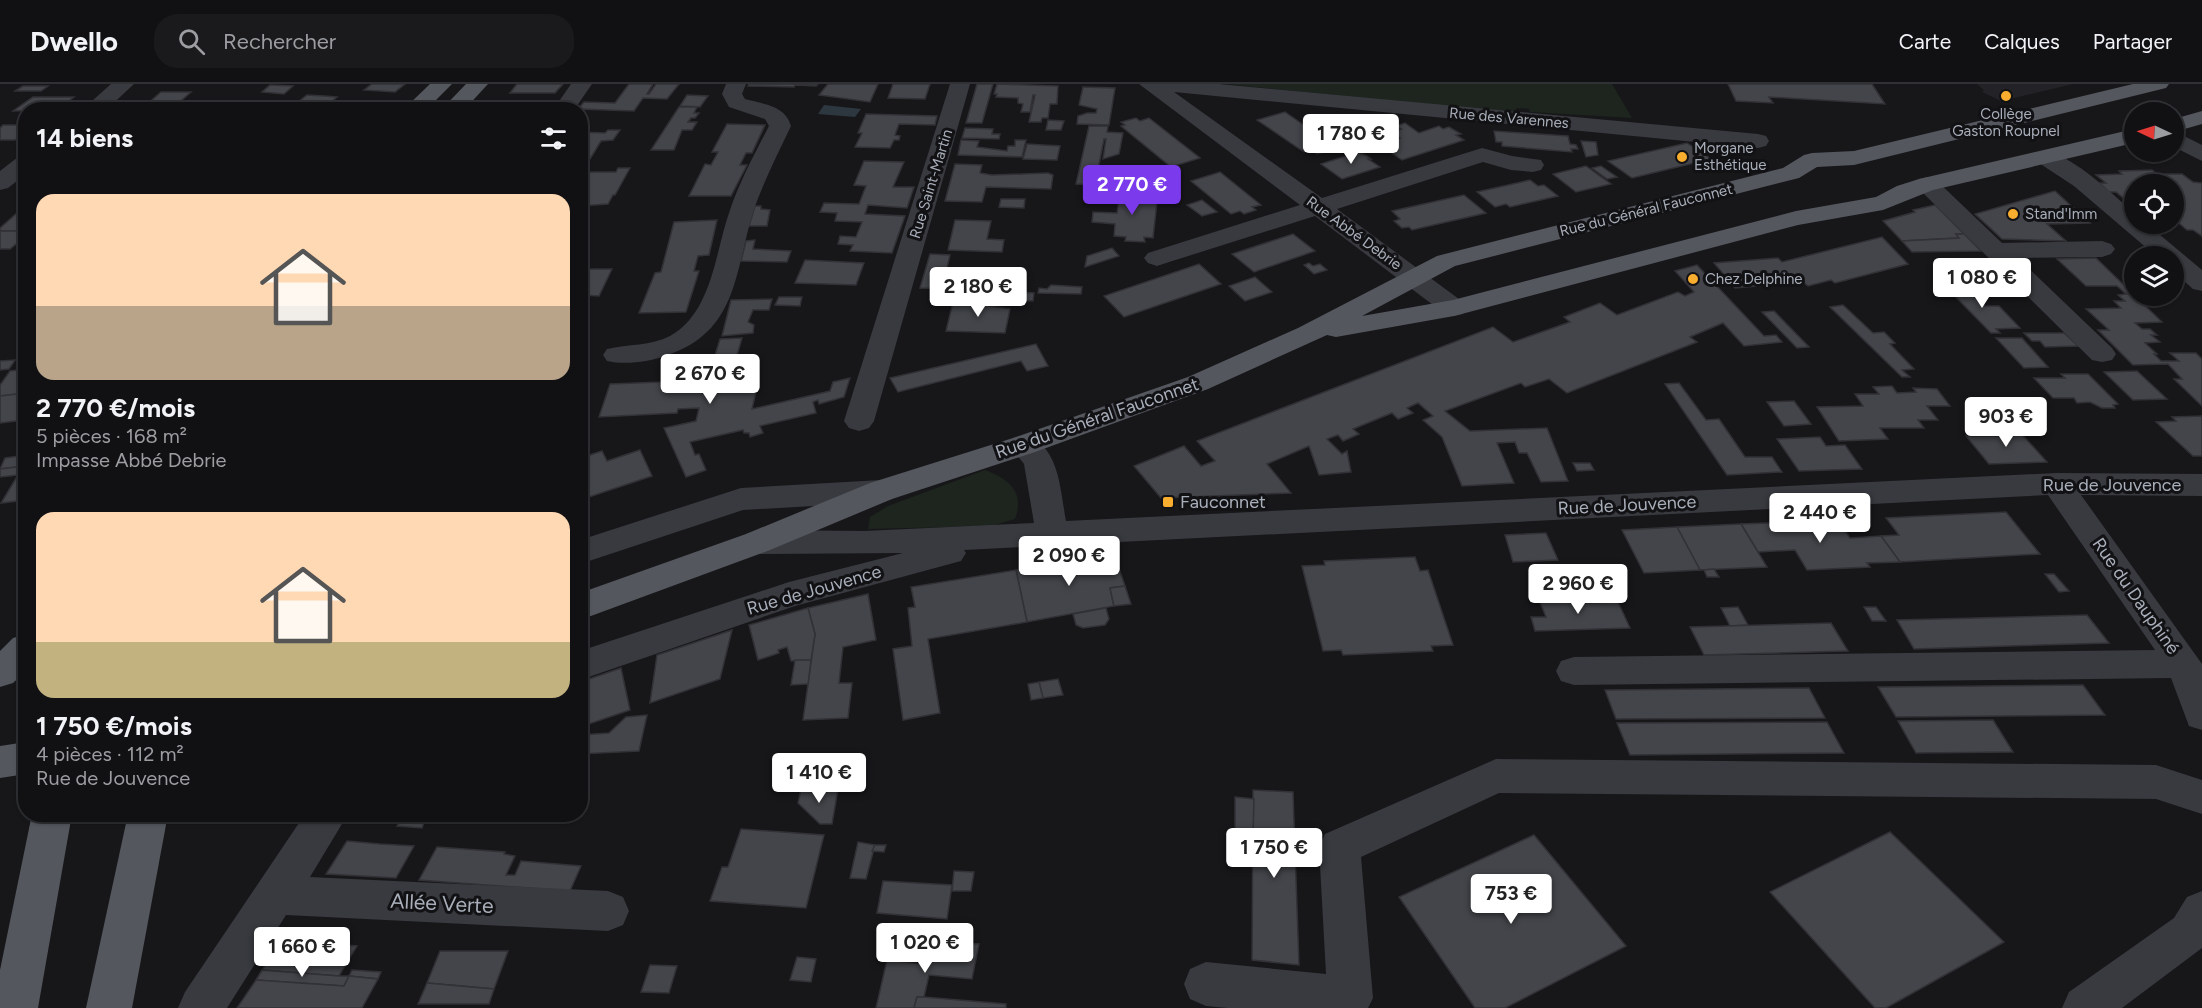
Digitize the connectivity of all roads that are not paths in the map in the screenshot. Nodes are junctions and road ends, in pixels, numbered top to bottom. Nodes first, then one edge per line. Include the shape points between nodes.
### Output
1 (124, 84) edge
2 (442, 84) edge
3 (478, 84) edge
4 (582, 84) edge
5 (736, 84) edge
6 (960, 84) edge
7 (1149, 84) edge
8 (1153, 84) edge
9 (2159, 84) edge
10 (102, 102) edge
11 (422, 102) edge
12 (459, 102) edge
13 (569, 102) edge
14 (2202, 117) edge
15 (2184, 125) edge
16 (2184, 132) edge
17 (2184, 137) edge
18 (2202, 138) edge
19 (2124, 139) edge
20 (1758, 141) dead end
21 (2202, 154) edge
22 (2047, 158) junction
23 (1533, 165) dead end
24 (18, 168) edge
25 (0, 183) edge
26 (1927, 184) junction
27 (1317, 206) junction
28 (1188, 221) dead end
29 (1213, 239) junction
30 (2158, 246) edge
31 (2102, 249) dead end
32 (1996, 251) junction
33 (1157, 258) dead end
34 (2184, 268) edge
35 (1414, 277) junction
36 (2202, 283) edge
37 (1454, 308) junction
38 (1308, 334) junction
39 (2102, 354) dead end
40 (617, 355) dead end
41 (860, 421) dead end
42 (1024, 445) junction
43 (2057, 484) junction
44 (2202, 485) edge
45 (881, 491) junction
46 (1052, 532) junction
47 (758, 542) junction
48 (588, 549) edge
49 (588, 604) edge
50 (18, 656) edge
51 (588, 663) edge
52 (2184, 664) junction
53 (1574, 670) dead end
54 (0, 673) edge
55 (2202, 715) edge
56 (18, 759) edge
57 (0, 762) edge
58 (2202, 798) edge
59 (50, 822) edge
60 (146, 822) edge
61 (323, 822) edge
62 (276, 895) junction
63 (608, 911) dead end
64 (2202, 911) edge
65 (1206, 984) dead end
66 (15, 1008) edge
67 (109, 1008) edge
68 (201, 1008) edge
69 (2085, 1008) edge

1 - 10 street
2 - 11 main road
3 - 12 main road
4 - 13 street
5 - 40 street via 732,94 736,103 772,114 780,126 742,208 712,311 702,326 676,345 643,354
6 - 41 street, Rue Saint-Martin
7 - 27 street, Rue Abbé Debrie
8 - 20 street, Rue des Varennes
9 - 35 main road, Rue du Général Fauconnet via 1854,158 1812,160 1791,173 1446,261
14 - 15 main road
16 - 18 street
17 - 21 street
19 - 22 main road, Rue du Général Fauconnet
22 - 26 main road, Rue du Général Fauconnet
22 - 30 street via 2082,181
23 - 27 street via 1511,164 1482,155
24 - 25 street
26 - 32 street
26 - 37 main road, Rue du Général Fauconnet via 1861,209 1796,218
27 - 29 street
27 - 35 street, Rue Abbé Debrie
28 - 29 street
29 - 33 street
31 - 32 street
32 - 39 street
34 - 36 street
35 - 37 street
35 - 38 main road, Rue du Général Fauconnet
37 - 38 main road, Rue du Général Fauconnet
38 - 42 main road, Rue du Général Fauconnet via 1198,383
42 - 45 main road, Rue du Général Fauconnet
42 - 46 street via 1039,461
43 - 44 street, Rue de Jouvence
43 - 46 street, Rue de Jouvence
43 - 52 street, Rue du Dauphiné
45 - 47 main road, Rue du Général Fauconnet
45 - 48 street, Rue du Général Fauconnet via 741,499
46 - 47 street, Rue de Jouvence via 864,543
46 - 51 street, Rue de Jouvence via 925,558 789,595
47 - 49 main road, Rue du Général Fauconnet
50 - 54 main road
52 - 53 street
52 - 55 street, Rue du Dauphiné
56 - 57 main road
58 - 65 street via 2156,782 1497,776 1340,847 1350,998
59 - 66 main road
60 - 67 main road
61 - 62 street
62 - 63 street, Allée Verte
62 - 68 street
64 - 69 street via 2189,932

